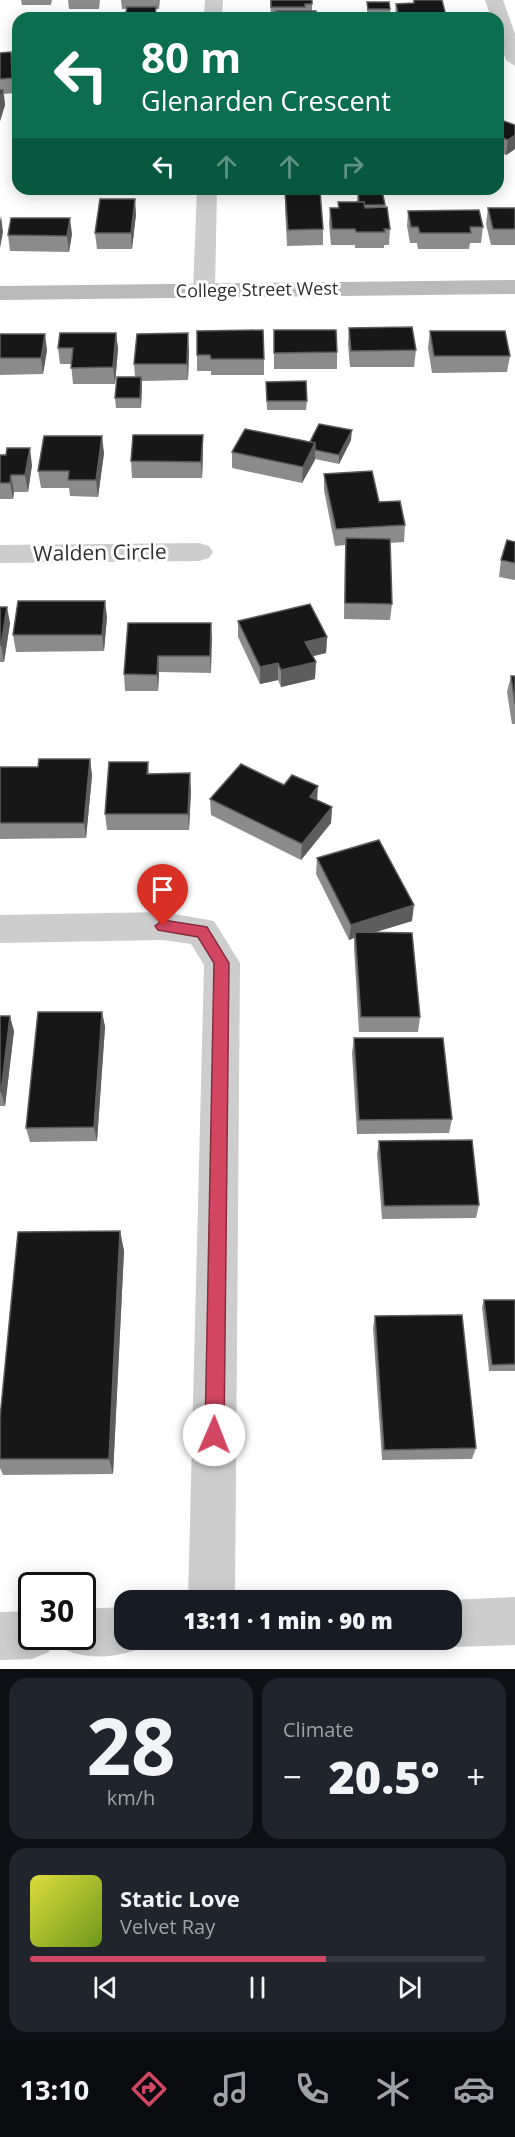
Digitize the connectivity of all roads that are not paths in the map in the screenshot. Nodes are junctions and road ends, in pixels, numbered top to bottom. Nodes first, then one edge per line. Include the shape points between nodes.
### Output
1 (504, 29) edge
2 (515, 60) edge
3 (207, 195) edge
4 (515, 287) edge
5 (204, 291) junction
6 (0, 293) edge
7 (199, 552) dead end
8 (0, 554) edge
9 (0, 928) edge
10 (212, 1590) edge
11 (515, 1621) edge
12 (462, 1623) edge
13 (114, 1631) edge
14 (96, 1632) edge
15 (18, 1635) edge
16 (0, 1636) edge

1 - 2 street
3 - 5 street
4 - 5 street, College Street West
5 - 6 street, College Street West
7 - 8 street, Walden Circle
9 - 10 street via 163,926 202,931 222,963
11 - 12 street
13 - 14 street
15 - 16 street

